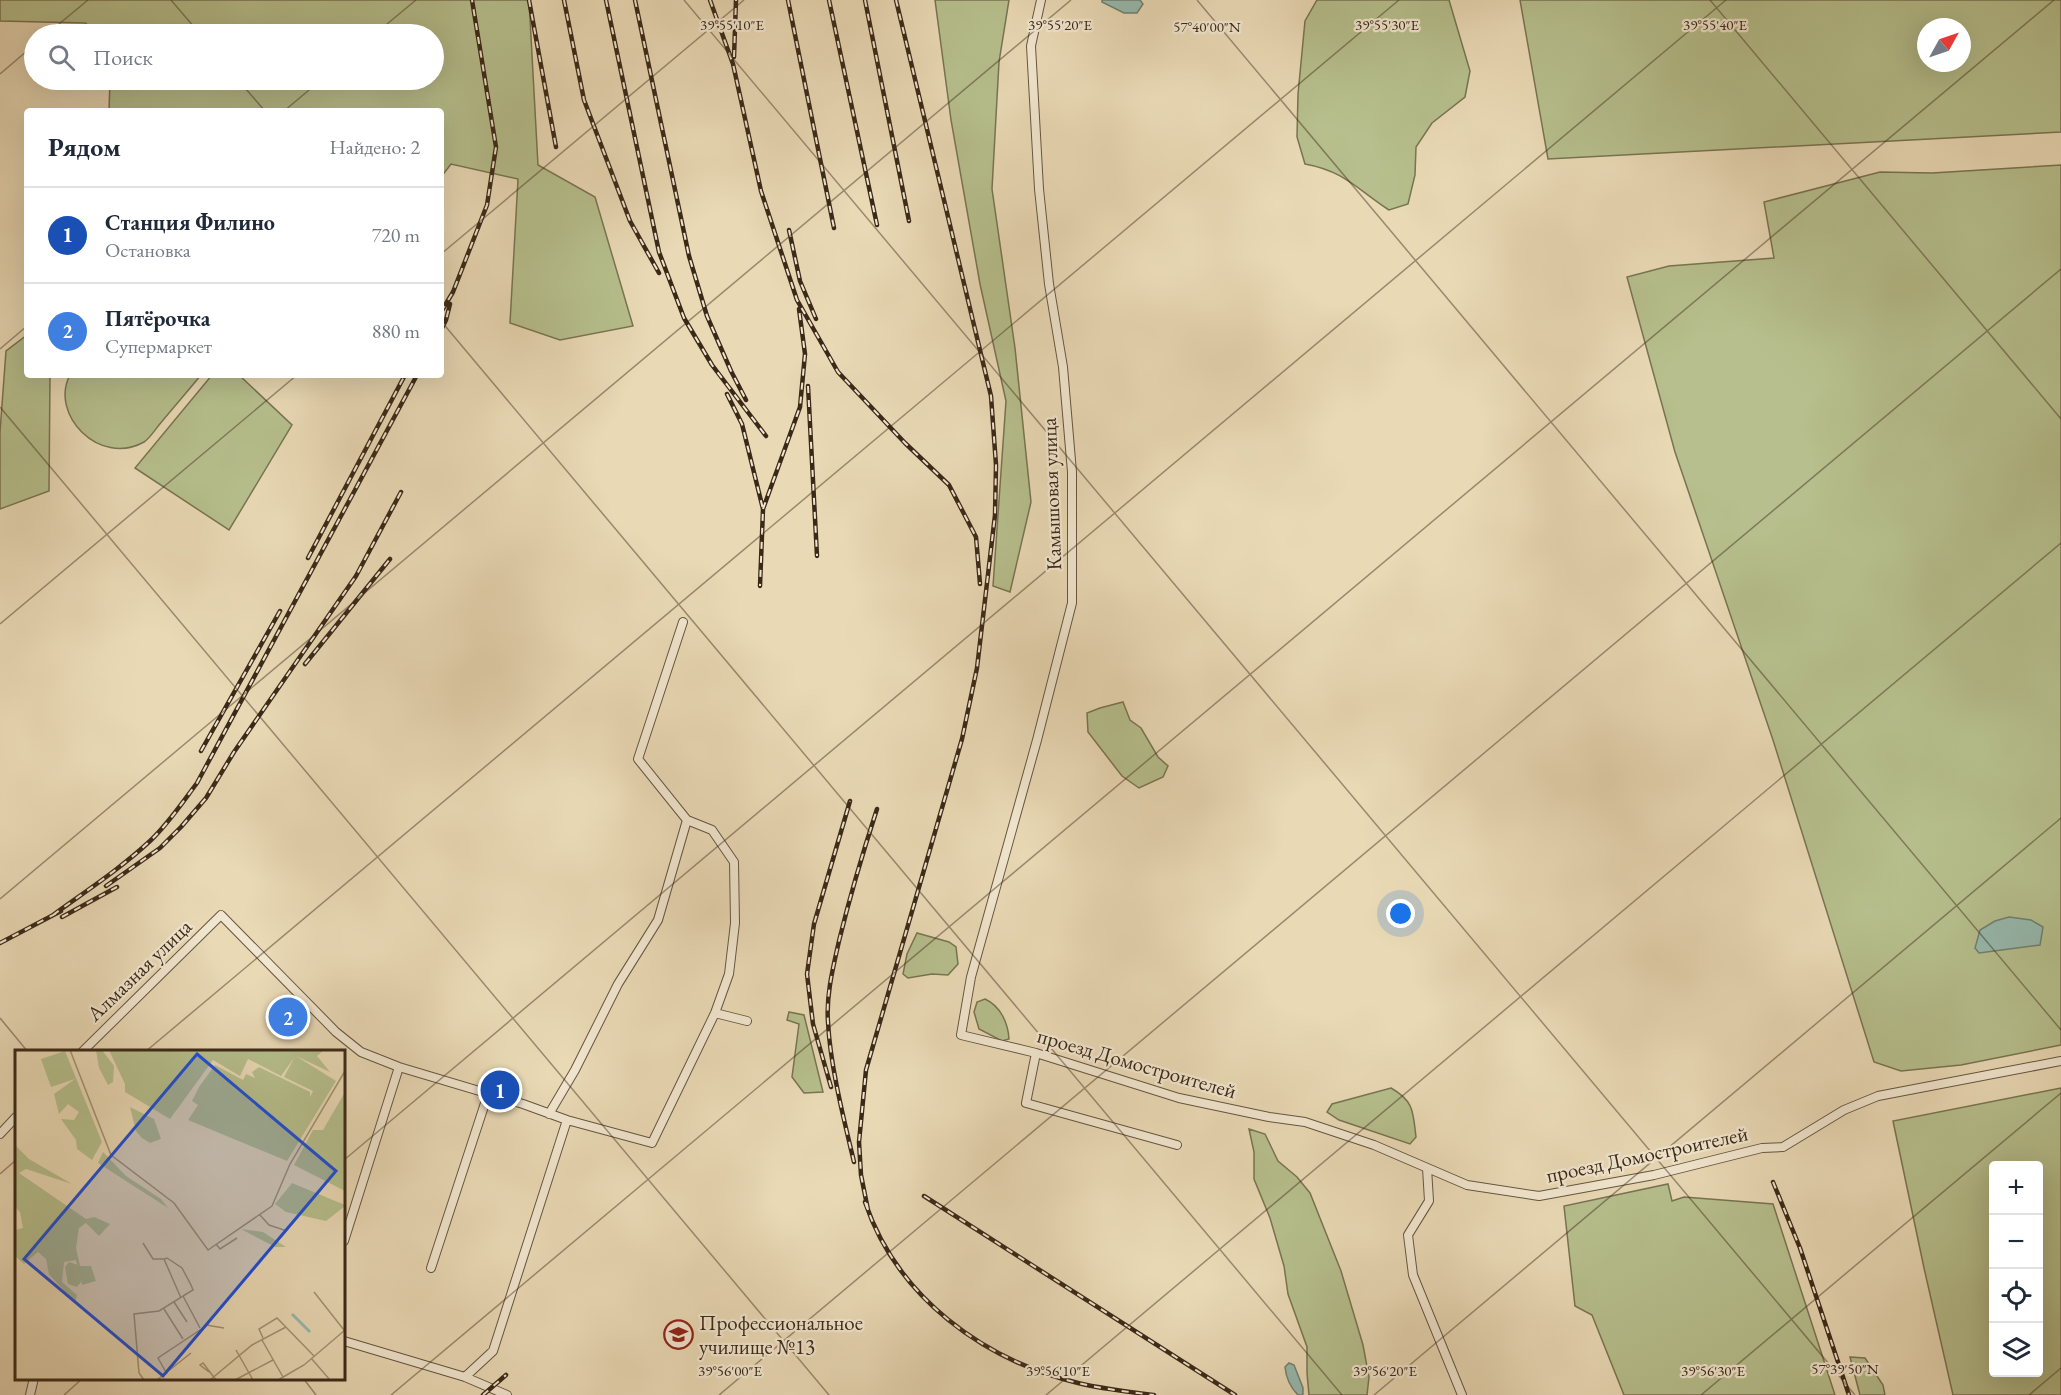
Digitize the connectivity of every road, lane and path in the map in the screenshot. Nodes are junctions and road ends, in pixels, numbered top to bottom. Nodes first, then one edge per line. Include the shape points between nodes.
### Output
1 (1041, 0) edge
2 (682, 622) dead end
3 (687, 820) junction
4 (715, 1013) junction
5 (747, 1021) dead end
6 (961, 1035) joint
7 (84, 1050) edge
8 (1036, 1053) junction
9 (2061, 1061) edge
10 (399, 1067) junction
11 (488, 1094) junction
12 (549, 1114) junction
13 (15, 1118) edge
14 (567, 1120) junction
15 (0, 1134) edge
16 (1177, 1145) dead end
17 (1427, 1168) junction
18 (345, 1238) edge
19 (430, 1268) dead end
20 (345, 1341) edge
21 (465, 1377) junction
22 (34, 1380) edge
23 (30, 1395) edge
24 (507, 1395) edge
25 (1462, 1395) edge

1 - 6 street, Камышовая улица via 1030,46 1039,189 1072,472 1072,603 971,977
2 - 3 street via 638,759
3 - 4 street via 712,830 734,862 735,923 729,974
3 - 12 street via 658,920 618,984
4 - 5 street
4 - 14 street via 652,1143
6 - 8 street, проезд Домостроителей
7 - 10 street, Алмазная улица via 221,915 344,1040 361,1052
8 - 16 street via 1026,1103
8 - 17 street, проезд Домостроителей via 1179,1098 1305,1122
9 - 17 street, проезд Домостроителей via 1878,1096 1844,1110 1783,1147 1762,1148 1654,1175 1539,1196 1467,1185
10 - 11 street
10 - 18 street
11 - 12 street
11 - 19 street
12 - 14 street
13 - 15 street
14 - 21 street via 493,1351
17 - 25 street via 1429,1201 1408,1235 1413,1275
20 - 21 street
21 - 24 street
22 - 23 street

